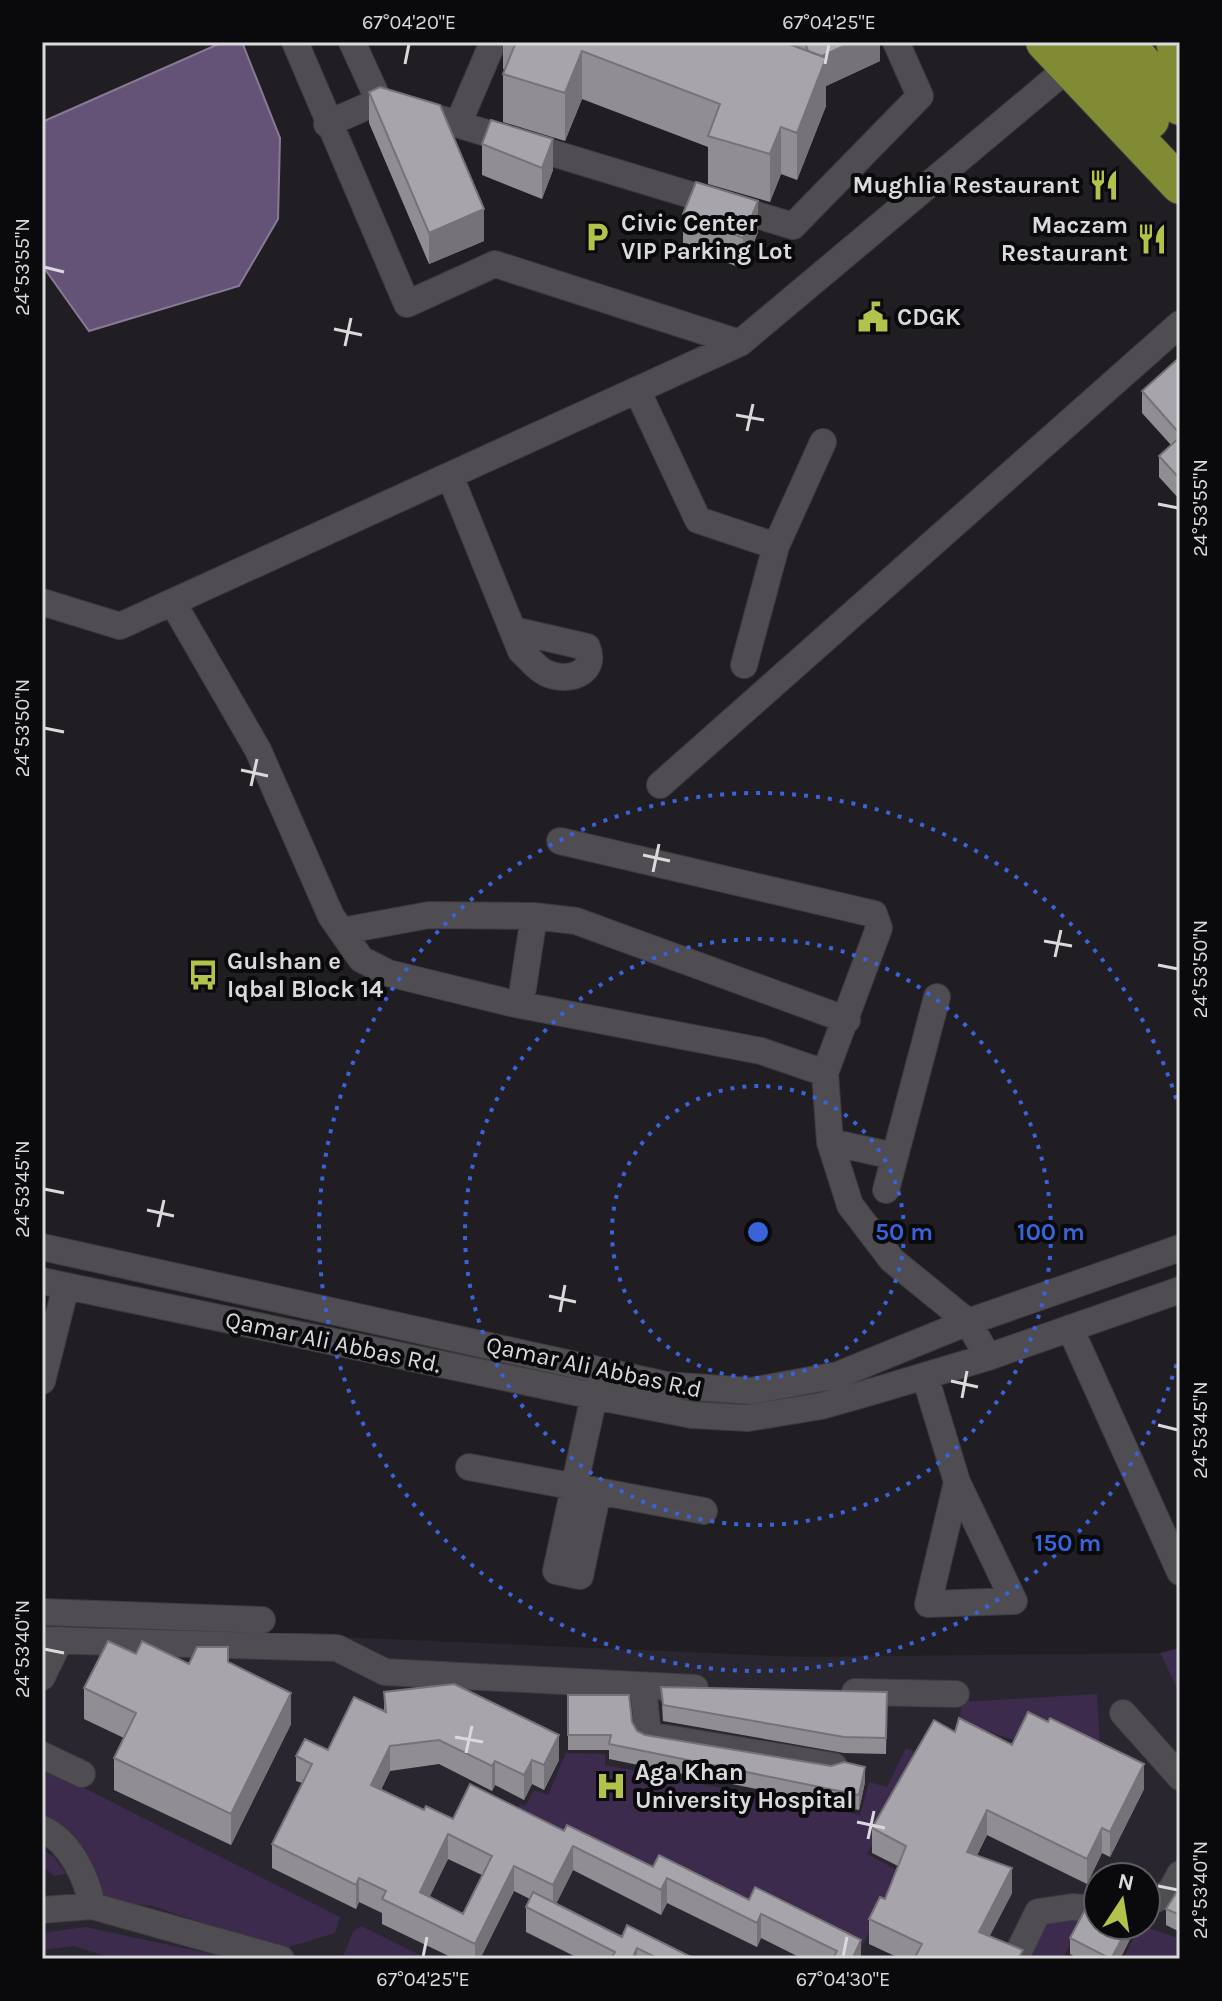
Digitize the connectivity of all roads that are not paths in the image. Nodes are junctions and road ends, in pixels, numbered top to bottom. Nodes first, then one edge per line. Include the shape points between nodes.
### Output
1 (295, 42) edge
2 (352, 42) edge
3 (493, 42) edge
4 (896, 42) edge
5 (1124, 42) edge
6 (1154, 42) edge
7 (1175, 42) edge
8 (1067, 50) edge
9 (1180, 59) edge
10 (1180, 73) edge
11 (379, 101) junction
12 (1180, 106) edge
13 (327, 124) junction
14 (458, 124) junction
15 (1180, 156) edge
16 (1180, 185) edge
17 (1180, 324) edge
18 (740, 343) junction
19 (637, 390) junction
20 (823, 442) dead end
21 (450, 476) junction
22 (776, 546) junction
23 (42, 602) edge
24 (173, 603) junction
25 (513, 630) dead end
26 (744, 665) dead end
27 (660, 785) dead end
28 (560, 841) dead end
29 (534, 916) junction
30 (342, 931) junction
31 (523, 988) dead end
32 (937, 997) dead end
33 (847, 1020) junction
34 (825, 1073) junction
35 (830, 1142) junction
36 (894, 1156) junction
37 (886, 1190) dead end
38 (42, 1247) edge
39 (1180, 1248) edge
40 (54, 1284) edge
41 (1180, 1290) edge
42 (968, 1322) junction
43 (1070, 1328) junction
44 (988, 1357) junction
45 (600, 1370) junction
46 (925, 1376) junction
47 (42, 1381) edge
48 (594, 1396) junction
49 (469, 1467) dead end
50 (957, 1482) junction
51 (586, 1489) junction
52 (704, 1511) dead end
53 (1180, 1572) edge
54 (42, 1612) edge
55 (262, 1620) dead end
56 (51, 1640) edge
57 (42, 1677) edge
58 (643, 1687) junction
59 (721, 1689) edge
60 (831, 1691) edge
61 (956, 1694) dead end
62 (1123, 1713) dead end
63 (42, 1755) edge
64 (834, 1766) edge
65 (82, 1774) dead end
66 (1180, 1777) edge
67 (42, 1829) edge
68 (1180, 1874) edge
69 (1162, 1896) edge
70 (92, 1906) junction
71 (1082, 1908) edge
72 (42, 1910) edge
73 (1017, 1955) edge
74 (281, 1959) edge

1 - 13 street
2 - 11 street
3 - 14 street
4 - 14 street via 920,96 793,226
5 - 12 highway
6 - 10 highway
7 - 9 highway
8 - 15 highway
8 - 16 highway
8 - 18 street
11 - 13 street
11 - 14 street
13 - 18 street via 407,304 495,264
17 - 27 street
18 - 19 street
19 - 21 street
19 - 22 street via 698,520
20 - 22 street
21 - 24 street
21 - 25 street
22 - 26 street
23 - 24 street via 120,626
24 - 30 street via 258,750
28 - 33 street via 874,914 879,928
29 - 30 street via 429,915
29 - 31 street
29 - 33 street via 576,921
30 - 34 street via 361,959 388,973 515,1004 761,1051
32 - 36 street
33 - 34 street
34 - 35 street
35 - 36 street
35 - 42 street via 850,1205 892,1260
36 - 37 street
38 - 45 street, Qamar Ali Abbas R.d
39 - 42 street, Qamar Ali Abbas R.d
40 - 47 street
40 - 48 street, Qamar Ali Abbas Rd.
41 - 43 street, Qamar Ali Abbas Rd.
42 - 44 street
42 - 45 street, Qamar Ali Abbas R.d via 838,1375 789,1387 719,1392
43 - 44 street, Qamar Ali Abbas Rd.
43 - 53 street
44 - 46 street, Qamar Ali Abbas Rd.
45 - 48 street
46 - 48 street, Qamar Ali Abbas Rd. via 821,1406 748,1418 692,1415
46 - 50 street
48 - 51 street
49 - 51 street
50 - 50 street via 969,1508 1014,1601 928,1604
51 - 52 street
54 - 55 street
56 - 57 street
56 - 58 street via 337,1648 385,1672
58 - 59 street
58 - 64 street via 648,1735
60 - 61 street
62 - 66 street
63 - 65 street
67 - 70 street via 70,1851
68 - 69 street
70 - 72 street
70 - 74 street
71 - 73 street via 1038,1912

